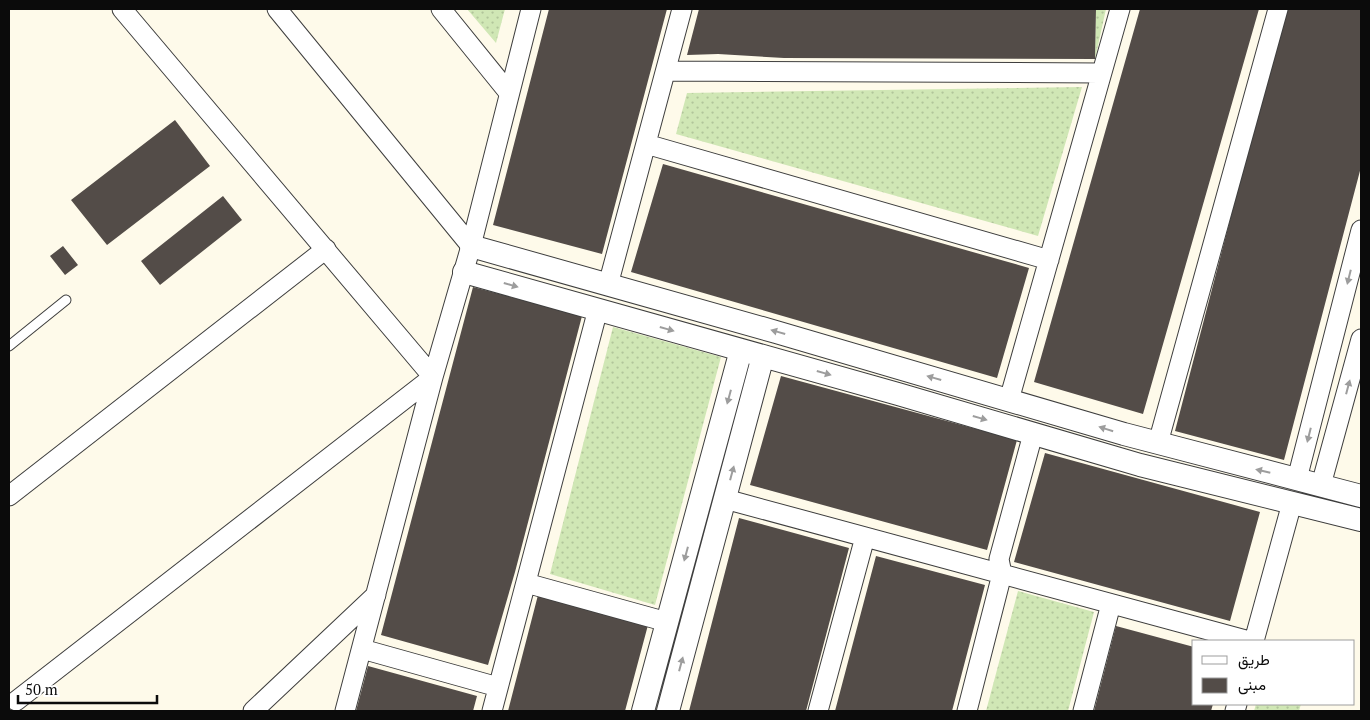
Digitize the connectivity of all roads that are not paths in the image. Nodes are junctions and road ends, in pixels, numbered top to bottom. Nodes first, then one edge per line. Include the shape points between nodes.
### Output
1 (122, 9) edge
2 (277, 9) edge
3 (442, 9) edge
4 (531, 9) edge
5 (682, 9) edge
6 (1120, 9) edge
7 (1278, 9) edge
8 (666, 71) junction
9 (1102, 73) junction
10 (509, 93) junction
11 (646, 144) junction
12 (1361, 230) edge
13 (471, 246) junction
14 (326, 248) junction
15 (1049, 260) junction
16 (464, 272) junction
17 (608, 285) junction
18 (66, 300) dead end
19 (598, 310) junction
20 (1361, 339) edge
21 (9, 346) edge
22 (741, 350) junction
23 (763, 356) junction
24 (433, 377) junction
25 (1009, 400) junction
26 (1033, 434) junction
27 (1158, 443) junction
28 (1298, 479) junction
29 (1321, 485) junction
30 (9, 496) edge
31 (1361, 496) edge
32 (725, 499) junction
33 (1292, 503) junction
34 (1361, 520) edge
35 (865, 537) junction
36 (1002, 574) junction
37 (526, 583) junction
38 (376, 594) junction
39 (1111, 604) junction
40 (667, 622) junction
41 (1245, 640) edge
42 (1254, 640) edge
43 (362, 649) junction
44 (498, 687) junction
45 (16, 701) edge
46 (253, 711) edge
47 (345, 711) edge
48 (492, 711) edge
49 (643, 711) edge
50 (668, 711) edge
51 (818, 711) edge
52 (967, 711) edge
53 (1083, 711) edge

1 - 14 street
2 - 13 street
3 - 10 street
4 - 10 street
5 - 8 street
6 - 9 street
7 - 27 street
8 - 9 street
8 - 11 street
9 - 15 street
10 - 13 street
11 - 15 street
11 - 17 street
12 -> 28 street
13 - 16 street
13 - 17 street
14 - 24 street
14 - 30 street
15 - 25 street
16 -> 19 street
16 - 24 street
25 -> 17 street
18 - 21 lane
19 -> 22 street
19 - 37 street
29 -> 20 street
22 - 23 street
22 -> 40 street
23 -> 26 street
32 -> 23 street
24 - 38 street
24 - 45 street
27 -> 25 street
26 - 33 street
26 - 36 street via 999,559
28 -> 27 street
28 - 29 street
29 - 31 street
32 - 35 street
50 -> 32 street
33 - 34 street
33 - 42 street
35 - 36 street
35 - 51 street
36 - 39 street
36 - 52 street
37 - 40 street
37 - 44 street
38 - 43 street
38 - 46 street
39 - 41 street
39 - 53 street
40 - 49 street
43 - 44 street
43 - 47 street
44 - 48 street

